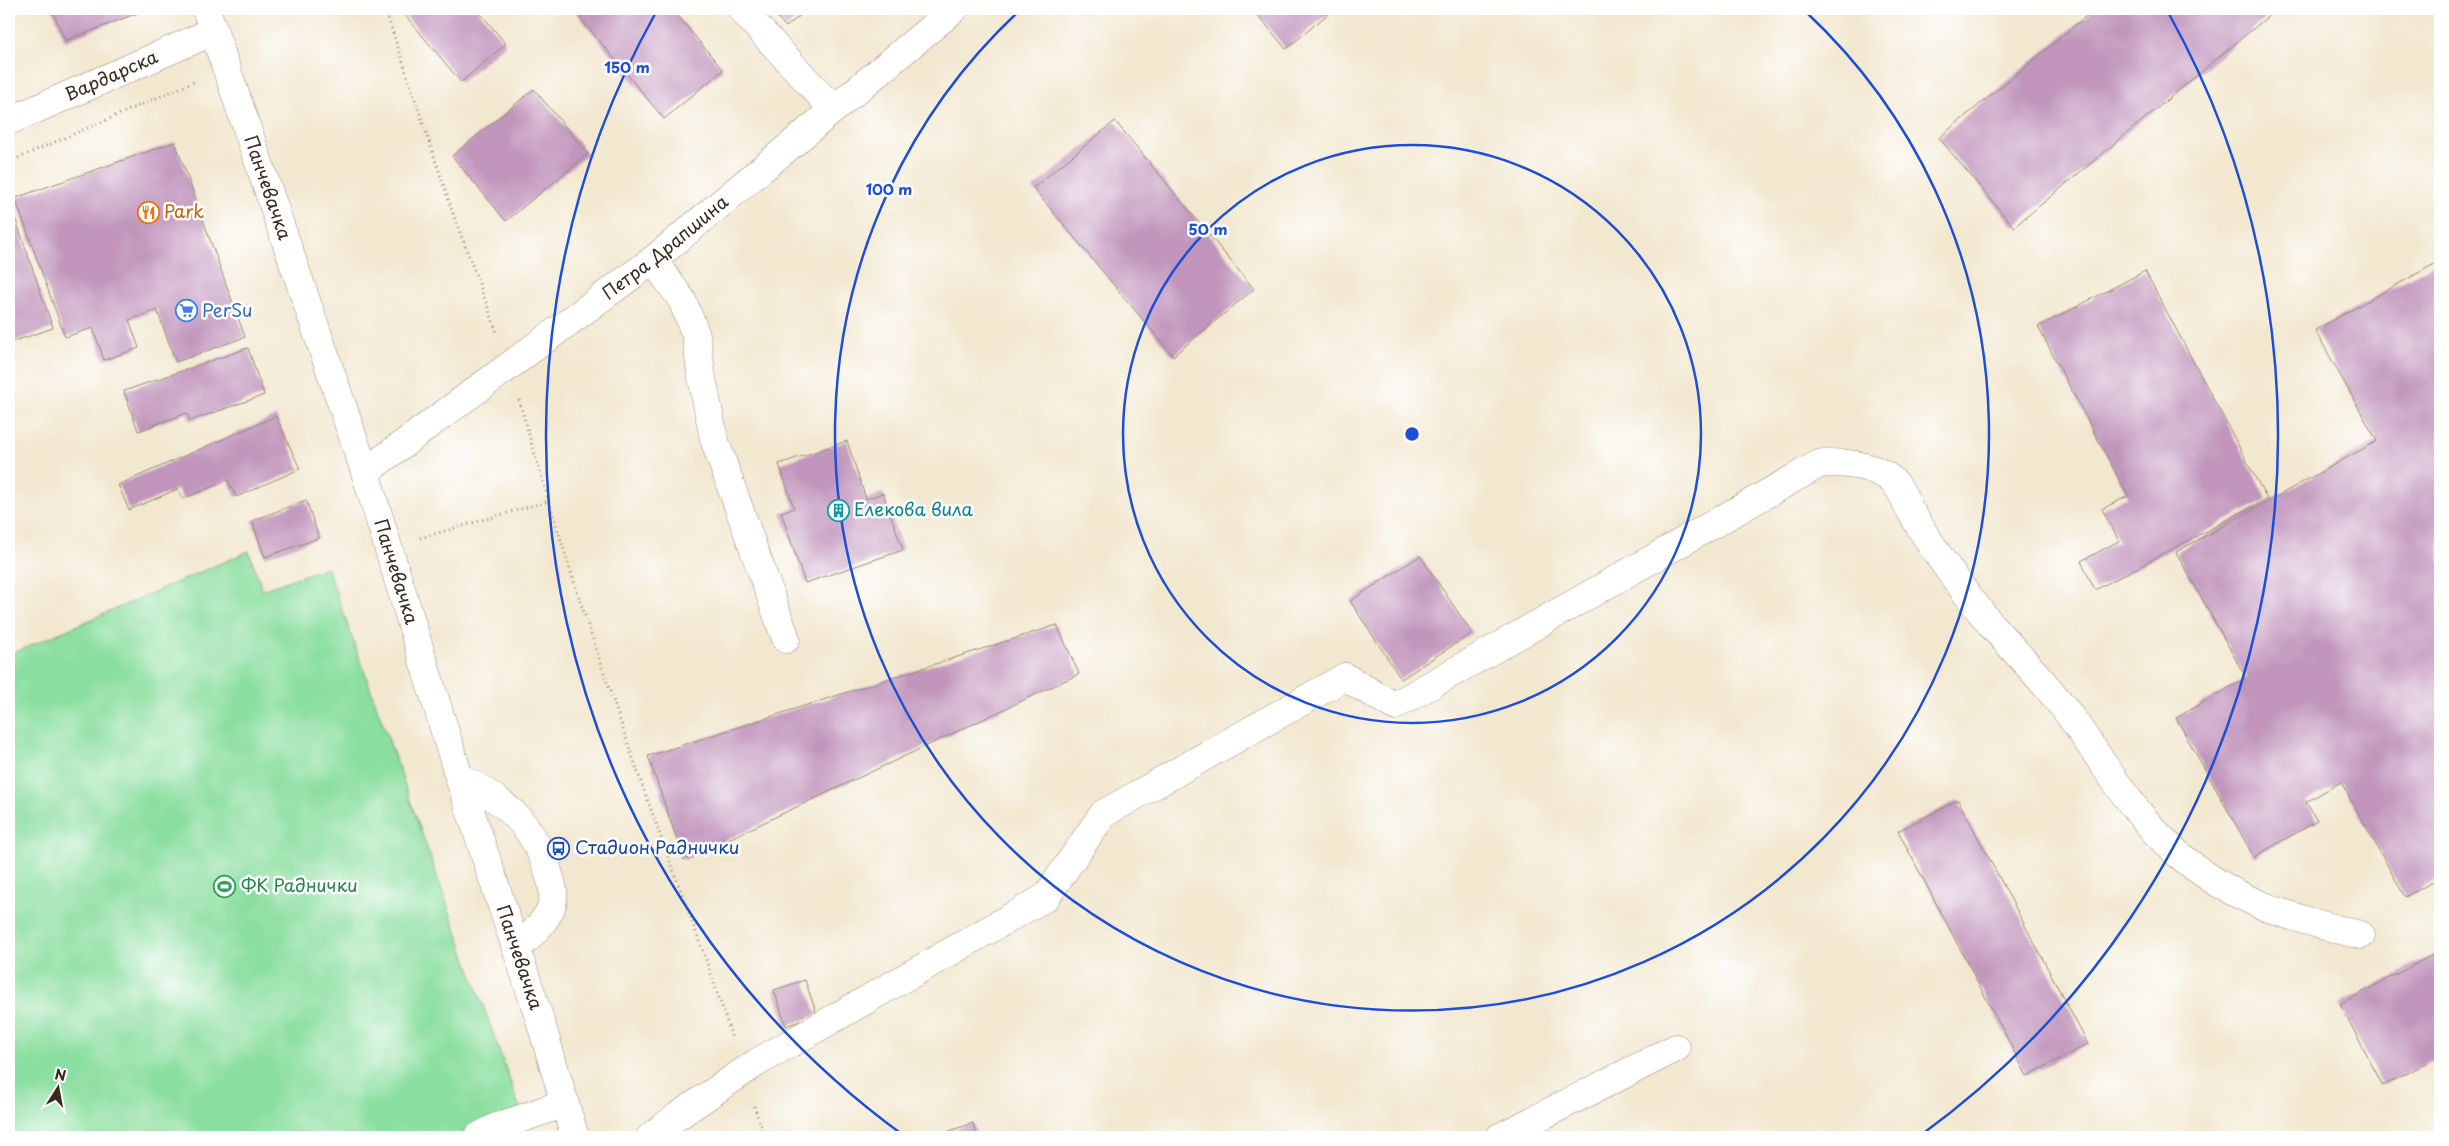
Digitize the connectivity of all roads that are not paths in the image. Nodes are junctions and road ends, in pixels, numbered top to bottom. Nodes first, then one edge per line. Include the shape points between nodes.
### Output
1 (741, 9) edge
2 (954, 9) edge
3 (210, 20) edge
4 (833, 109) junction
5 (9, 121) edge
6 (653, 260) junction
7 (365, 472) junction
8 (786, 639) dead end
9 (459, 776) junction
10 (2361, 935) dead end
11 (517, 949) junction
12 (1676, 1048) dead end
13 (565, 1103) junction
14 (478, 1137) edge
15 (575, 1137) edge
16 (650, 1137) edge
17 (1500, 1137) edge

1 - 4 street
2 - 4 street, Петра Драпшина
3 - 5 street, Вардарска
3 - 7 street, Панчевачка
4 - 6 street, Петра Драпшина
6 - 7 street, Петра Драпшина
6 - 8 street via 682,300 696,335 714,439
7 - 9 street, Панчевачка
9 - 11 street, Панчевачка
9 - 11 street via 490,793 519,818 532,835 546,865 554,890 552,906 545,920
10 - 16 street via 2283,914 2249,900 2217,884 2175,852 2144,821 2063,707 1966,593 1894,482 1875,470 1836,462 1819,464 1394,706 1345,677 1103,814 1046,897 742,1072
11 - 13 street, Панчевачка
12 - 17 street
13 - 14 street
13 - 15 street, Панчевачка

